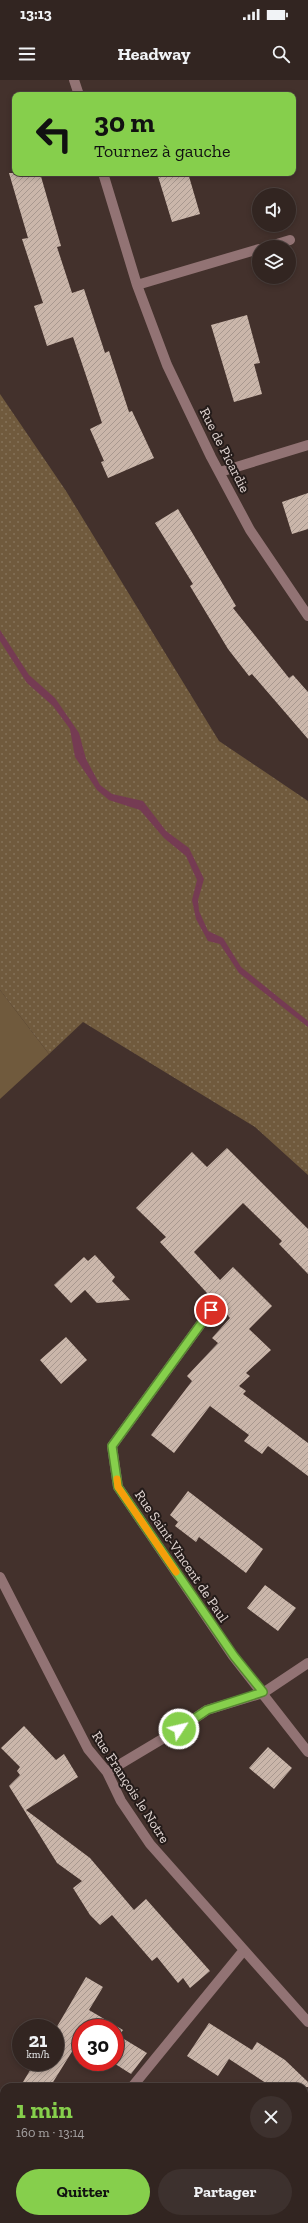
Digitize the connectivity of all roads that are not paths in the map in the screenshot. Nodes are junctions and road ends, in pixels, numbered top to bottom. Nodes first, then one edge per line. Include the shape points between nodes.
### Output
1 (74, 80) edge
2 (78, 92) edge
3 (103, 176) edge
4 (252, 251) edge
5 (137, 285) junction
6 (308, 445) edge
7 (220, 472) junction
8 (308, 616) edge
9 (211, 1310) dead end
10 (0, 1577) edge
11 (308, 1663) edge
12 (263, 1692) junction
13 (308, 1752) edge
14 (107, 1772) junction
15 (244, 1950) junction
16 (308, 2022) edge
17 (135, 2083) edge

1 - 2 street
3 - 5 street, Rue de Picardie
4 - 5 street
5 - 7 street, Rue de Picardie via 167,365
6 - 7 street
7 - 8 street, Rue de Picardie via 250,530
9 - 12 street, Rue Saint-Vincent de Paul via 112,1446 118,1487 234,1656
10 - 14 street, Rue François le Notre via 88,1749
11 - 12 street
12 - 13 street, Rue Saint-Vincent de Paul
12 - 14 street via 207,1710
14 - 15 street, Rue François le Notre via 121,1801 150,1844
15 - 16 street, Rue François le Notre
15 - 17 street

